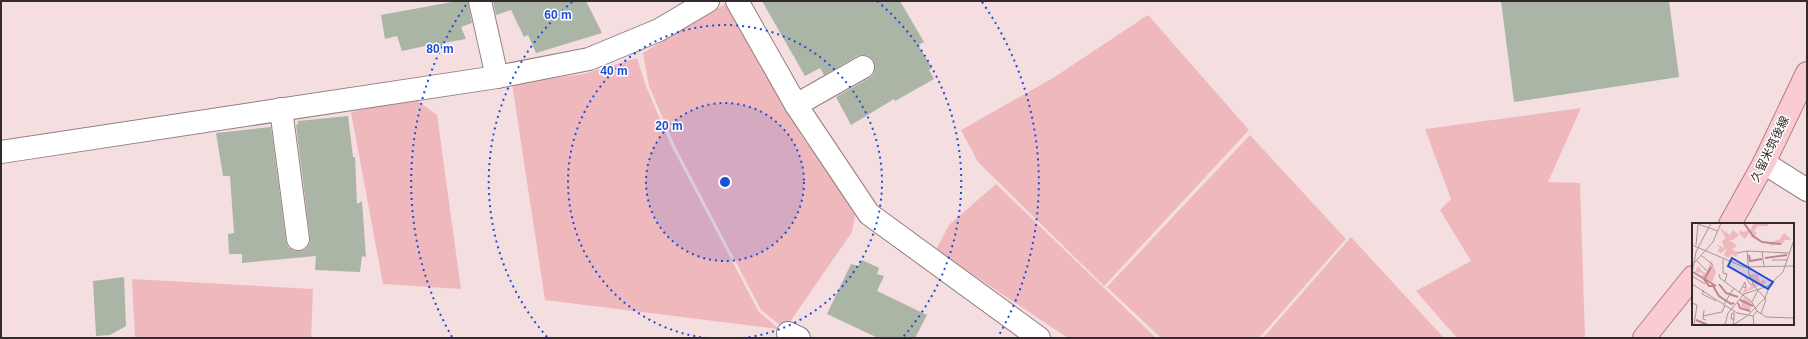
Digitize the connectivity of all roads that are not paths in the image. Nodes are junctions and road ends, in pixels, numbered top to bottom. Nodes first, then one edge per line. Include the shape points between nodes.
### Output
1 (480, 1) edge
2 (708, 1) edge
3 (737, 1) edge
4 (863, 67) dead end
5 (1807, 73) edge
6 (497, 77) junction
7 (796, 105) junction
8 (281, 109) junction
9 (1, 152) edge
10 (1764, 163) junction
11 (1807, 190) edge
12 (1731, 223) edge
13 (298, 240) dead end
14 (1692, 278) edge
15 (1039, 338) edge
16 (1644, 338) edge

1 - 6 street
2 - 6 street via 659,30 589,60
3 - 7 street
4 - 7 street
5 - 10 main road, 久留米筑後線
6 - 8 street
7 - 15 street via 869,214
8 - 9 street
8 - 13 street
10 - 11 street
10 - 12 main road, 久留米筑後線
14 - 16 main road

